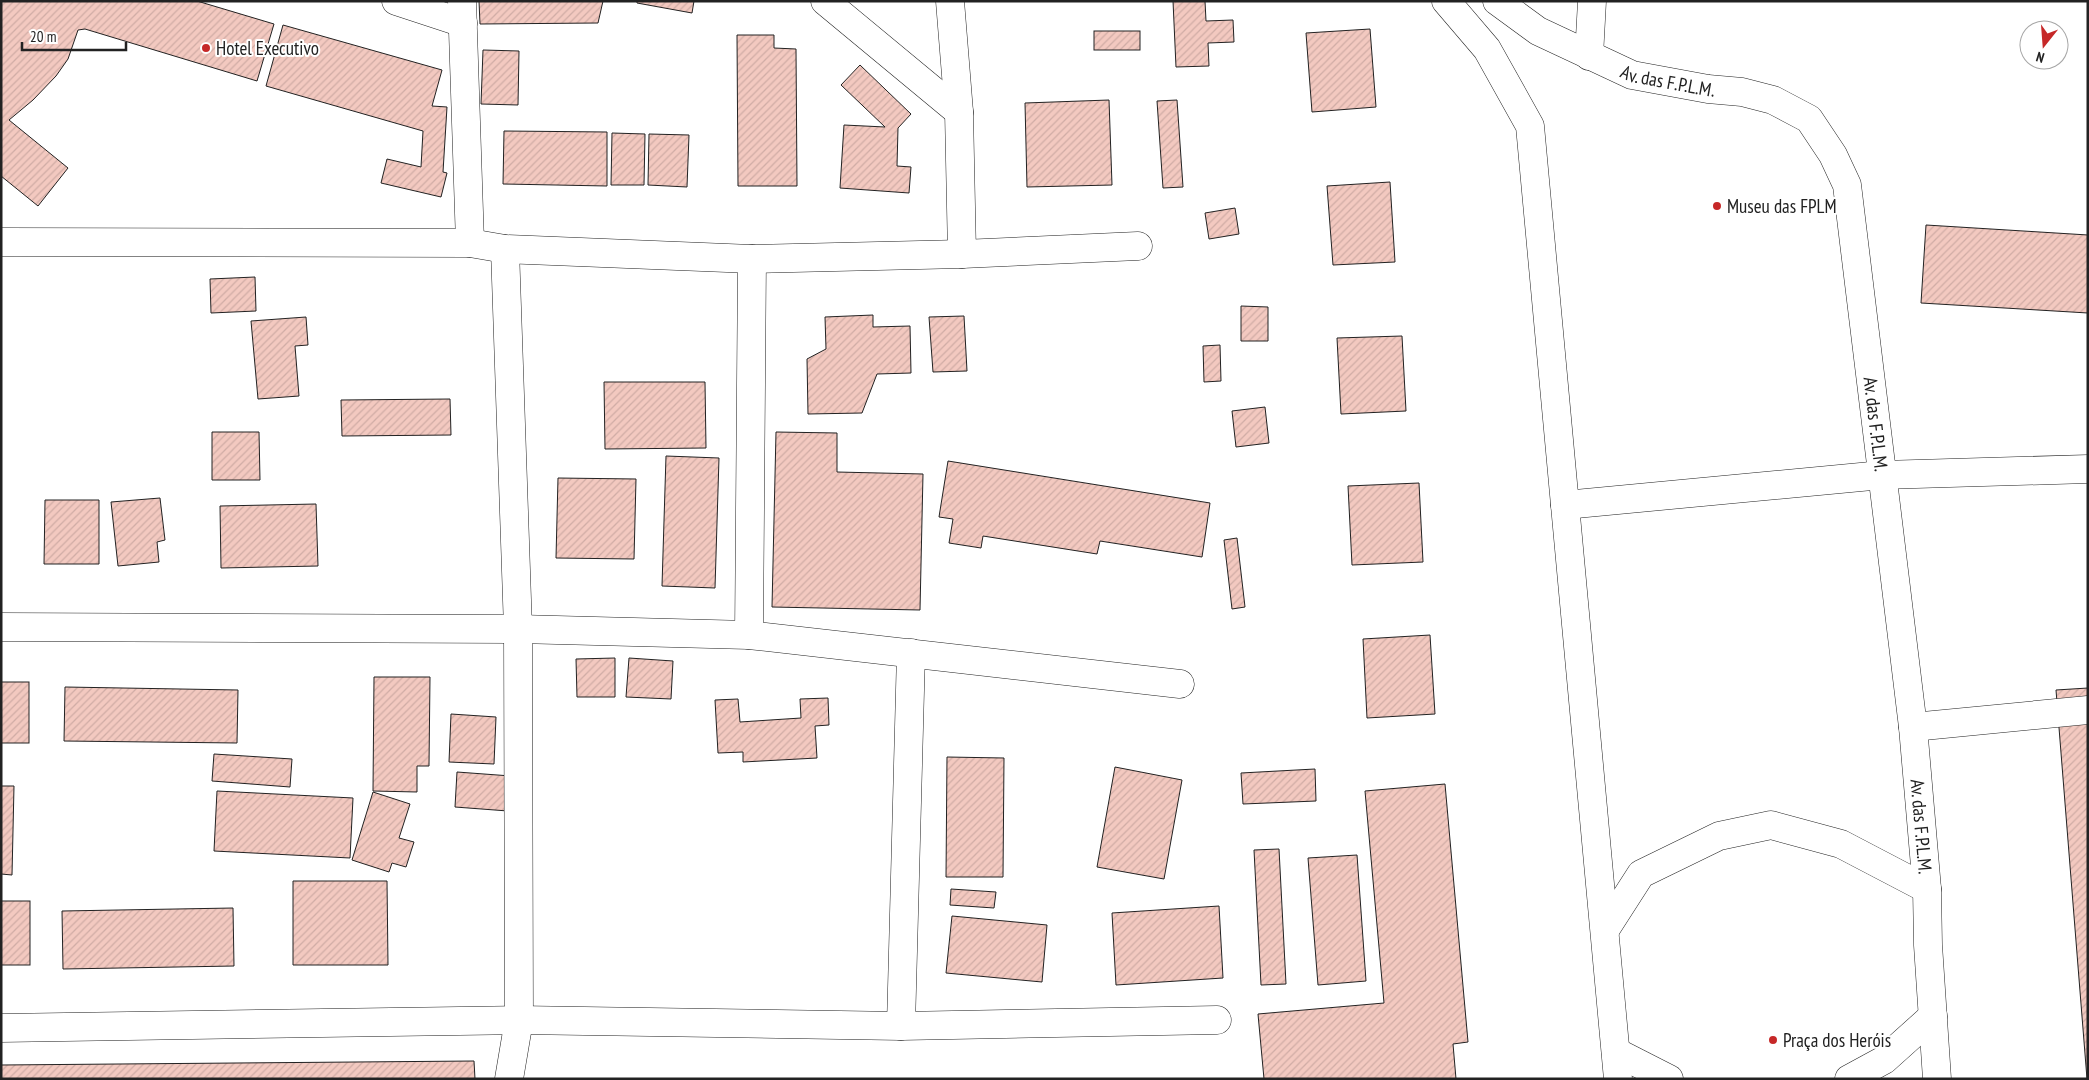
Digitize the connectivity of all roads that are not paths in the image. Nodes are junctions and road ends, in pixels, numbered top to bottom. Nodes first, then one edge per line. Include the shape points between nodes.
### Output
1 (396, 1) edge
2 (825, 1) edge
3 (950, 1) edge
4 (1446, 1) edge
5 (1496, 1) edge
6 (1592, 1) edge
7 (462, 12) edge
8 (1589, 56) junction
9 (959, 112) junction
10 (1, 242) edge
11 (470, 243) junction
12 (1138, 246) dead end
13 (506, 249) junction
14 (962, 254) junction
15 (752, 260) junction
16 (2088, 469) edge
17 (1882, 475) junction
18 (1565, 505) junction
19 (1, 627) edge
20 (518, 629) junction
21 (749, 635) junction
22 (911, 653) junction
23 (1180, 684) dead end
24 (2088, 710) edge
25 (1913, 727) junction
26 (1927, 889) junction
27 (1605, 930) junction
28 (1933, 1016) junction
29 (518, 1020) junction
30 (1217, 1020) dead end
31 (901, 1026) junction
32 (1, 1028) edge
33 (1617, 1066) edge
34 (510, 1079) edge
35 (1669, 1079) edge
36 (1849, 1079) edge
37 (1938, 1079) edge

1 - 7 street
2 - 9 street
3 - 9 street
4 - 18 street via 1487,49 1530,126
5 - 8 street, Av. das F.P.L.M. via 1538,31
6 - 8 street
7 - 11 street
8 - 17 street, Av. das F.P.L.M. via 1632,75 1773,100 1809,119 1833,155 1847,185
9 - 14 street
10 - 11 street
11 - 13 street
12 - 14 street
13 - 15 street
13 - 20 street
14 - 15 street
15 - 21 street
16 - 17 street
17 - 18 street
17 - 25 street, Av. das F.P.L.M.
18 - 27 street
19 - 20 street
20 - 21 street
20 - 29 street
21 - 22 street
22 - 23 street
22 - 31 street
24 - 25 street
25 - 26 street, Av. das F.P.L.M.
26 - 27 street via 1840,844 1770,825 1719,836 1641,874
26 - 28 street, Av. das F.P.L.M.
27 - 33 street
28 - 36 street via 1884,1060
28 - 37 street, Av. das F.P.L.M.
29 - 31 street
29 - 32 street
29 - 34 street
30 - 31 street
33 - 35 street

